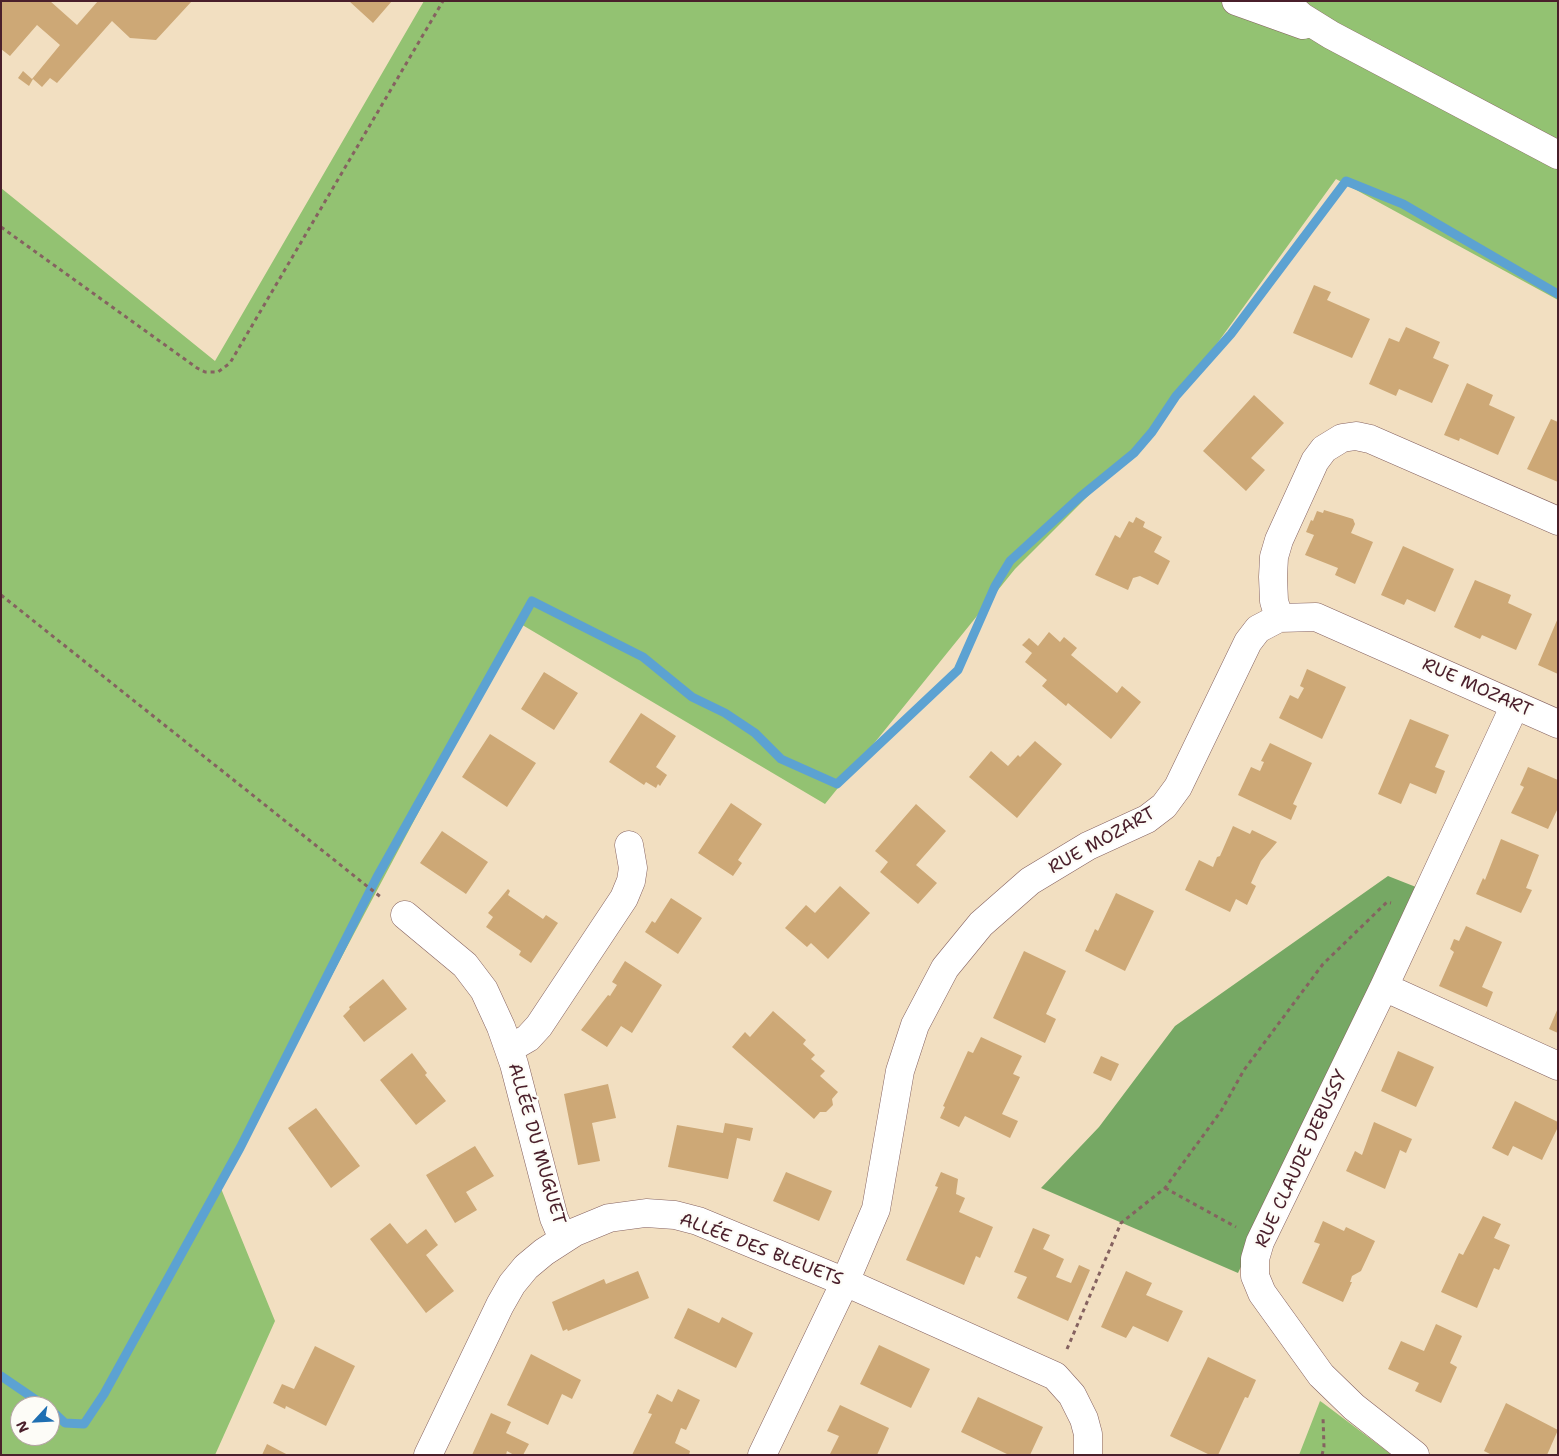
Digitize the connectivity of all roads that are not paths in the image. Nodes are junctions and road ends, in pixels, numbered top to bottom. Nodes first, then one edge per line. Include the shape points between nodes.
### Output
1 (1236, 1) edge
2 (1284, 1) edge
3 (1330, 35) junction
4 (1558, 155) edge
5 (1558, 522) edge
6 (1278, 618) junction
7 (1514, 705) junction
8 (1558, 724) edge
9 (629, 845) dead end
10 (396, 908) road end
11 (1384, 987) junction
12 (509, 1048) junction
13 (1558, 1066) edge
14 (563, 1239) junction
15 (845, 1282) junction
16 (428, 1455) edge
17 (762, 1455) edge
18 (1088, 1455) edge
19 (1415, 1455) edge

1 - 3 street
2 - 3 street
3 - 4 street
5 - 6 street via 1370,439 1342,438 1324,449 1315,461 1279,540 1273,577
6 - 7 street, RUE MOZART via 1316,617
6 - 15 street, RUE MOZART via 1264,624 1248,642 1178,787 1164,806 1147,820 1088,846 1030,882 975,930 945,968 915,1025 904,1056 892,1107 880,1198
7 - 8 street, RUE MOZART
7 - 11 street, RUE CLAUDE DEBUSSY
9 - 12 street, ALLÉE DU MUGUET via 633,868 624,898 539,1026 528,1038
10 - 12 street, ALLÉE DU MUGUET via 472,972 484,990
11 - 13 street
11 - 19 street, RUE CLAUDE DEBUSSY via 1260,1242 1254,1268 1257,1284 1321,1374 1342,1397
12 - 14 street, ALLÉE DU MUGUET via 554,1218
14 - 15 street, ALLÉE DES BLEUETS via 623,1215 646,1212 675,1215 706,1224
14 - 16 street, ALLÉE DES BLEUETS via 534,1259 512,1284
15 - 17 street, RUE MOZART
15 - 18 street, ALLÉE DES BLEUETS via 1055,1376 1072,1395 1084,1419

